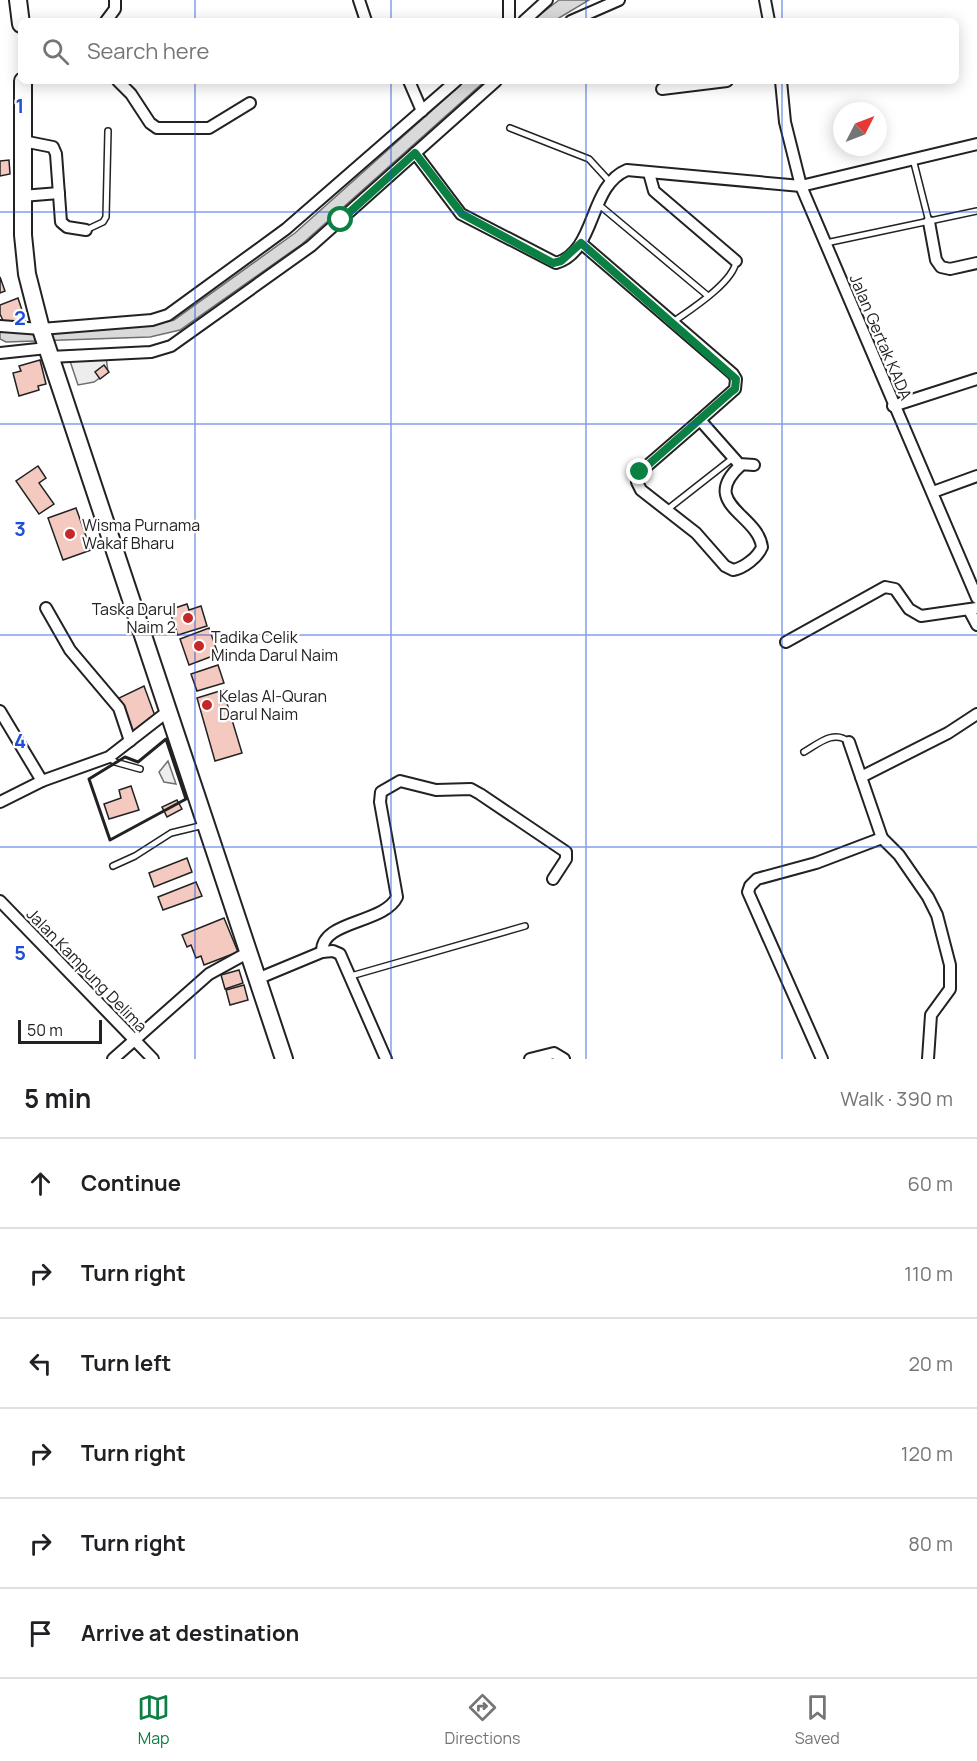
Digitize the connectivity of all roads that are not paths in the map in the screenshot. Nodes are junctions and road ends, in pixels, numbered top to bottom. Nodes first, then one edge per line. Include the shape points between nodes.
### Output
1 (18, 0) edge
2 (116, 0) edge
3 (359, 0) edge
4 (509, 0) edge
5 (547, 0) edge
6 (619, 0) edge
7 (765, 0) edge
8 (20, 18) edge
9 (108, 18) edge
10 (365, 18) edge
11 (509, 18) edge
12 (527, 18) edge
13 (578, 18) edge
14 (768, 18) edge
15 (23, 84) edge
16 (121, 84) edge
17 (410, 84) edge
18 (453, 84) edge
19 (493, 84) edge
20 (703, 84) edge
21 (781, 84) edge
22 (662, 89) dead end
23 (250, 103) dead end
24 (422, 111) junction
25 (510, 128) dead end
26 (108, 131) dead end
27 (23, 141) junction
28 (977, 144) edge
29 (415, 153) junction
30 (913, 158) junction
31 (649, 173) junction
32 (611, 183) junction
33 (801, 186) junction
34 (59, 193) junction
35 (22, 196) junction
36 (598, 204) junction
37 (977, 211) edge
38 (929, 222) junction
39 (86, 230) joint
40 (581, 243) junction
41 (826, 243) junction
42 (736, 261) joint
43 (977, 263) edge
44 (708, 296) junction
45 (673, 322) junction
46 (0, 326) edge
47 (41, 329) junction
48 (0, 353) edge
49 (48, 353) junction
50 (977, 378) edge
51 (893, 406) junction
52 (700, 420) junction
53 (737, 461) junction
54 (754, 465) dead end
55 (977, 476) edge
56 (933, 492) junction
57 (668, 510) junction
58 (977, 598) edge
59 (46, 608) dead end
60 (973, 609) edge
61 (977, 625) edge
62 (786, 642) dead end
63 (0, 711) edge
64 (167, 712) junction
65 (977, 714) edge
66 (129, 741) junction
67 (849, 742) joint
68 (804, 752) dead end
69 (109, 757) junction
70 (140, 769) dead end
71 (861, 777) junction
72 (42, 781) junction
73 (0, 802) edge
74 (205, 824) junction
75 (882, 838) junction
76 (113, 866) dead end
77 (553, 879) dead end
78 (0, 901) edge
79 (525, 926) dead end
80 (249, 952) junction
81 (321, 952) junction
82 (351, 976) junction
83 (257, 979) junction
84 (133, 1039) junction
85 (113, 1059) edge
86 (153, 1059) edge
87 (284, 1059) edge
88 (386, 1059) edge
89 (530, 1059) edge
90 (564, 1059) edge
91 (822, 1059) edge
92 (928, 1059) edge

1 - 8 main road
2 - 9 street
3 - 10 street
4 - 11 street
5 - 12 street
6 - 13 street
7 - 14 street
15 - 27 main road
16 - 23 street via 157,128 209,128
17 - 24 street
18 - 24 street
19 - 29 street
20 - 22 street
21 - 33 street, Jalan Gertak KADA via 785,122
24 - 47 street via 286,230 168,315 152,320
25 - 32 lane via 589,159
26 - 39 lane via 106,217
27 - 34 street via 49,144 55,150
27 - 35 main road
28 - 30 street
29 - 40 street via 463,216 553,263 561,261
29 - 49 street via 311,246 171,346 151,352
30 - 33 street
30 - 38 lane
31 - 32 street via 627,170
31 - 33 street
31 - 42 street via 654,191
32 - 36 street
33 - 41 street, Jalan Gertak KADA
34 - 35 street
34 - 39 street via 63,225
35 - 47 main road via 27,274
36 - 40 street
36 - 44 lane
37 - 38 lane
38 - 41 lane
38 - 43 street via 936,260 941,267
40 - 45 street
41 - 51 street, Jalan Gertak KADA
42 - 44 lane via 735,268
44 - 45 lane
45 - 52 street via 736,379 735,389
46 - 47 street
47 - 49 main road
48 - 49 street
49 - 64 main road
50 - 51 street
51 - 56 street, Jalan Gertak KADA
52 - 53 street
52 - 57 street via 637,477 641,490
53 - 54 street
53 - 57 lane
53 - 57 street via 725,494 762,547 741,567 733,570 725,566 696,533
55 - 56 street
56 - 58 street, Jalan Gertak KADA
59 - 66 street via 70,650 119,708
60 - 61 street
60 - 62 street via 917,615 895,589 885,587
63 - 72 street
64 - 66 street
64 - 74 main road
65 - 71 street
66 - 69 street
67 - 68 lane via 834,736
67 - 71 street
69 - 70 lane
69 - 72 street
71 - 75 street
72 - 73 street
74 - 76 lane via 171,833
74 - 80 main road
75 - 91 street via 816,863 757,879 748,892
75 - 92 street via 928,897 937,915 950,966 950,989 931,1015
77 - 81 street via 566,859 566,852 480,794 471,789 436,790 400,781 381,792 380,802 397,897 387,909 330,934
78 - 84 street, Jalan Kampung Delima
79 - 82 lane
80 - 83 main road
80 - 84 street via 210,974
81 - 82 street via 340,954
81 - 83 street
82 - 88 street
83 - 87 main road
84 - 85 street
84 - 86 street, Jalan Kampung Delima
89 - 90 street via 554,1053

